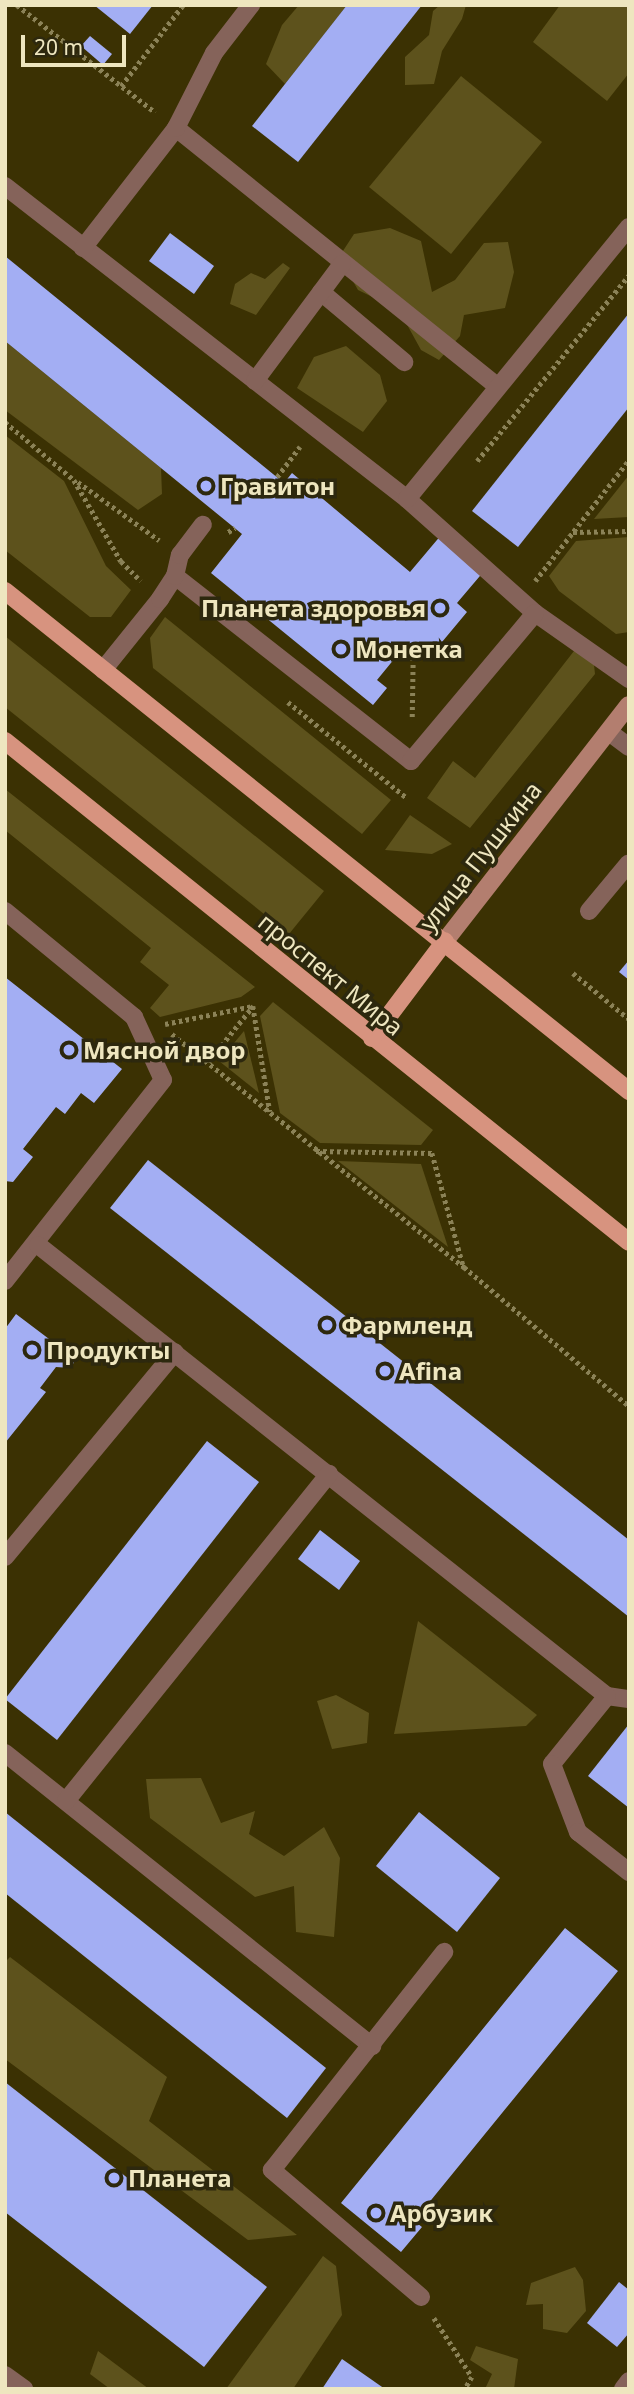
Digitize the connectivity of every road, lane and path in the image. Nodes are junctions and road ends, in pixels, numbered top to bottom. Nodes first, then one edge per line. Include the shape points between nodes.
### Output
1 (17, 5) edge
2 (183, 5) edge
3 (251, 5) edge
4 (121, 86) junction
5 (176, 128) junction
6 (5, 186) edge
7 (629, 227) edge
8 (83, 248) junction
9 (342, 264) junction
10 (629, 275) edge
11 (321, 292) junction
12 (404, 362) dead end
13 (255, 381) junction
14 (498, 387) junction
15 (315, 430) junction
16 (629, 460) edge
17 (473, 465) dead end
18 (277, 477) dead end
19 (74, 480) dead end
20 (407, 499) junction
21 (203, 525) dead end
22 (629, 531) edge
23 (572, 532) junction
24 (180, 555) junction
25 (175, 576) junction
26 (5, 591) edge
27 (521, 600) junction
28 (536, 613) junction
29 (103, 670) junction
30 (629, 679) edge
31 (629, 705) edge
32 (610, 732) junction
33 (5, 741) edge
34 (629, 747) edge
35 (629, 863) edge
36 (5, 911) edge
37 (589, 911) dead end
38 (445, 941) junction
39 (573, 973) dead end
40 (253, 1006) junction
41 (134, 1017) junction
42 (629, 1019) edge
43 (161, 1025) junction
44 (372, 1038) junction
45 (208, 1062) junction
46 (629, 1091) edge
47 (270, 1113) junction
48 (315, 1151) junction
49 (629, 1242) edge
50 (38, 1245) junction
51 (464, 1267) junction
52 (5, 1282) edge
53 (175, 1352) junction
54 (629, 1406) edge
55 (329, 1474) junction
56 (5, 1557) edge
57 (607, 1696) junction
58 (629, 1699) edge
59 (5, 1753) edge
60 (66, 1801) junction
61 (629, 1872) edge
62 (444, 1952) dead end
63 (372, 2046) junction
64 (421, 2297) joint
65 (5, 2375) edge
66 (629, 2381) edge
67 (24, 2389) edge
68 (465, 2389) edge
69 (623, 2389) edge

1 - 4 path
2 - 4 path
3 - 5 lane via 214,53
4 - 5 path
5 - 8 lane
5 - 9 lane
6 - 8 lane
7 - 14 lane
8 - 13 lane
9 - 11 lane
9 - 14 lane
10 - 17 path
11 - 12 lane
11 - 13 lane
13 - 15 lane
14 - 20 lane
15 - 18 path
15 - 20 lane
16 - 23 path
19 - 24 path
20 - 27 lane
21 - 24 lane
22 - 23 path
23 - 27 path
24 - 25 lane
25 - 28 lane via 411,761
25 - 29 lane
26 - 29 main road
27 - 28 lane
28 - 30 lane
29 - 38 main road
31 - 32 street, улица Пушкина
32 - 34 lane
32 - 38 street, улица Пушкина
33 - 44 main road, проспект Мира
35 - 37 lane
36 - 41 lane
38 - 44 main road, улица Пушкина
38 - 46 main road
39 - 42 path
40 - 43 path
40 - 45 path
40 - 47 path
41 - 43 path
41 - 50 lane via 163,1080
43 - 45 path
44 - 49 main road, проспект Мира
45 - 47 path
47 - 48 path
48 - 51 path
48 - 51 path via 432,1153
50 - 52 lane
50 - 53 lane
51 - 54 path
53 - 55 lane
53 - 56 lane
55 - 57 lane
55 - 60 lane
57 - 58 lane
57 - 61 lane via 552,1764 578,1832
59 - 60 lane
60 - 63 lane
62 - 63 lane
63 - 64 lane via 272,2170
64 - 68 path via 472,2377
65 - 67 lane
66 - 69 lane

